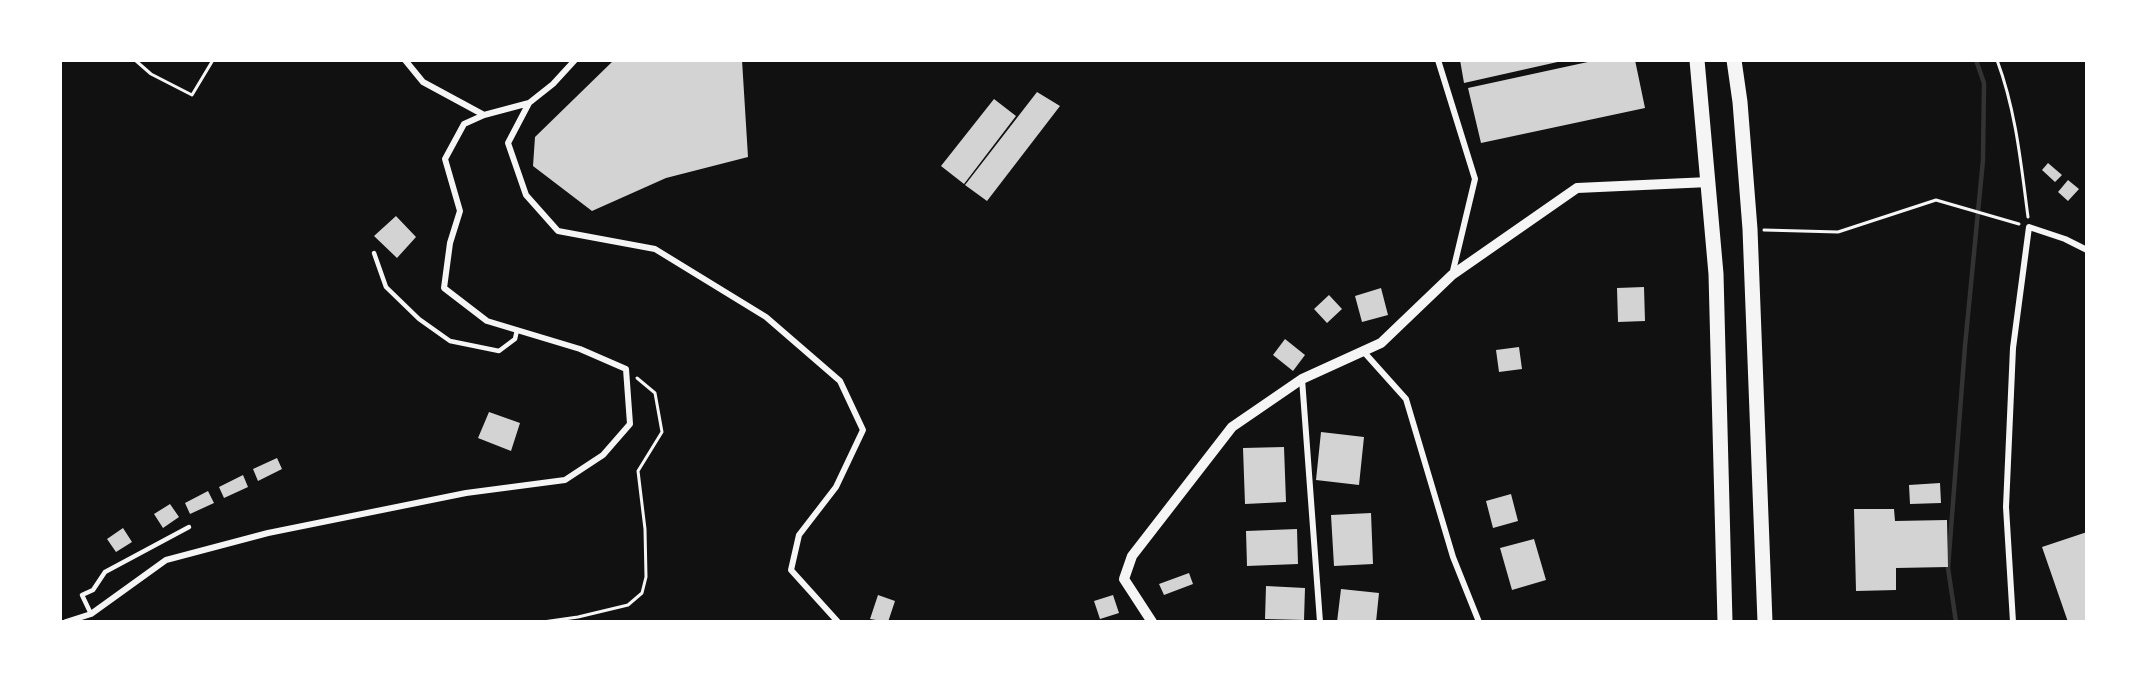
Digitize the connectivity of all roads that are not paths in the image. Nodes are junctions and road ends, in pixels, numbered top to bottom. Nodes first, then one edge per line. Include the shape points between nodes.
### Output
1 (405, 60) edge
2 (575, 60) edge
3 (1438, 60) edge
4 (1697, 60) edge
5 (1734, 60) edge
6 (529, 103) junction
7 (484, 115) junction
8 (1709, 182) junction
9 (2087, 250) edge
10 (374, 253) dead end
11 (1452, 275) junction
12 (517, 330) junction
13 (1363, 351) junction
14 (1302, 379) junction
15 (189, 527) dead end
16 (91, 614) junction
17 (66, 622) edge
18 (838, 622) edge
19 (1152, 622) edge
20 (1320, 622) edge
21 (1479, 622) edge
22 (1725, 622) edge
23 (1765, 622) edge
24 (2013, 622) edge

1 - 7 street via 423,82
2 - 6 street
3 - 11 street via 1475,179
4 - 8 highway
5 - 23 highway via 1750,230
6 - 7 street
6 - 18 street via 508,143 526,195 558,231 655,249 766,317 840,381 863,430 836,487 799,535 791,570
7 - 12 street via 464,124 445,159 460,211 450,243 444,288 487,321
8 - 11 street via 1577,188
8 - 22 highway via 1717,285
9 - 24 street via 2029,227 2013,348 2006,507
10 - 12 lane via 386,287 419,319 450,341 499,351 515,339
11 - 13 street via 1381,343
12 - 16 street via 580,349 626,369 630,424 603,455 565,480 454,496 268,533 166,560
13 - 14 street
13 - 21 street via 1406,399 1453,557
14 - 19 street via 1232,428 1132,556 1124,579
14 - 20 street
15 - 16 lane via 105,572 93,590 82,596
16 - 17 street

